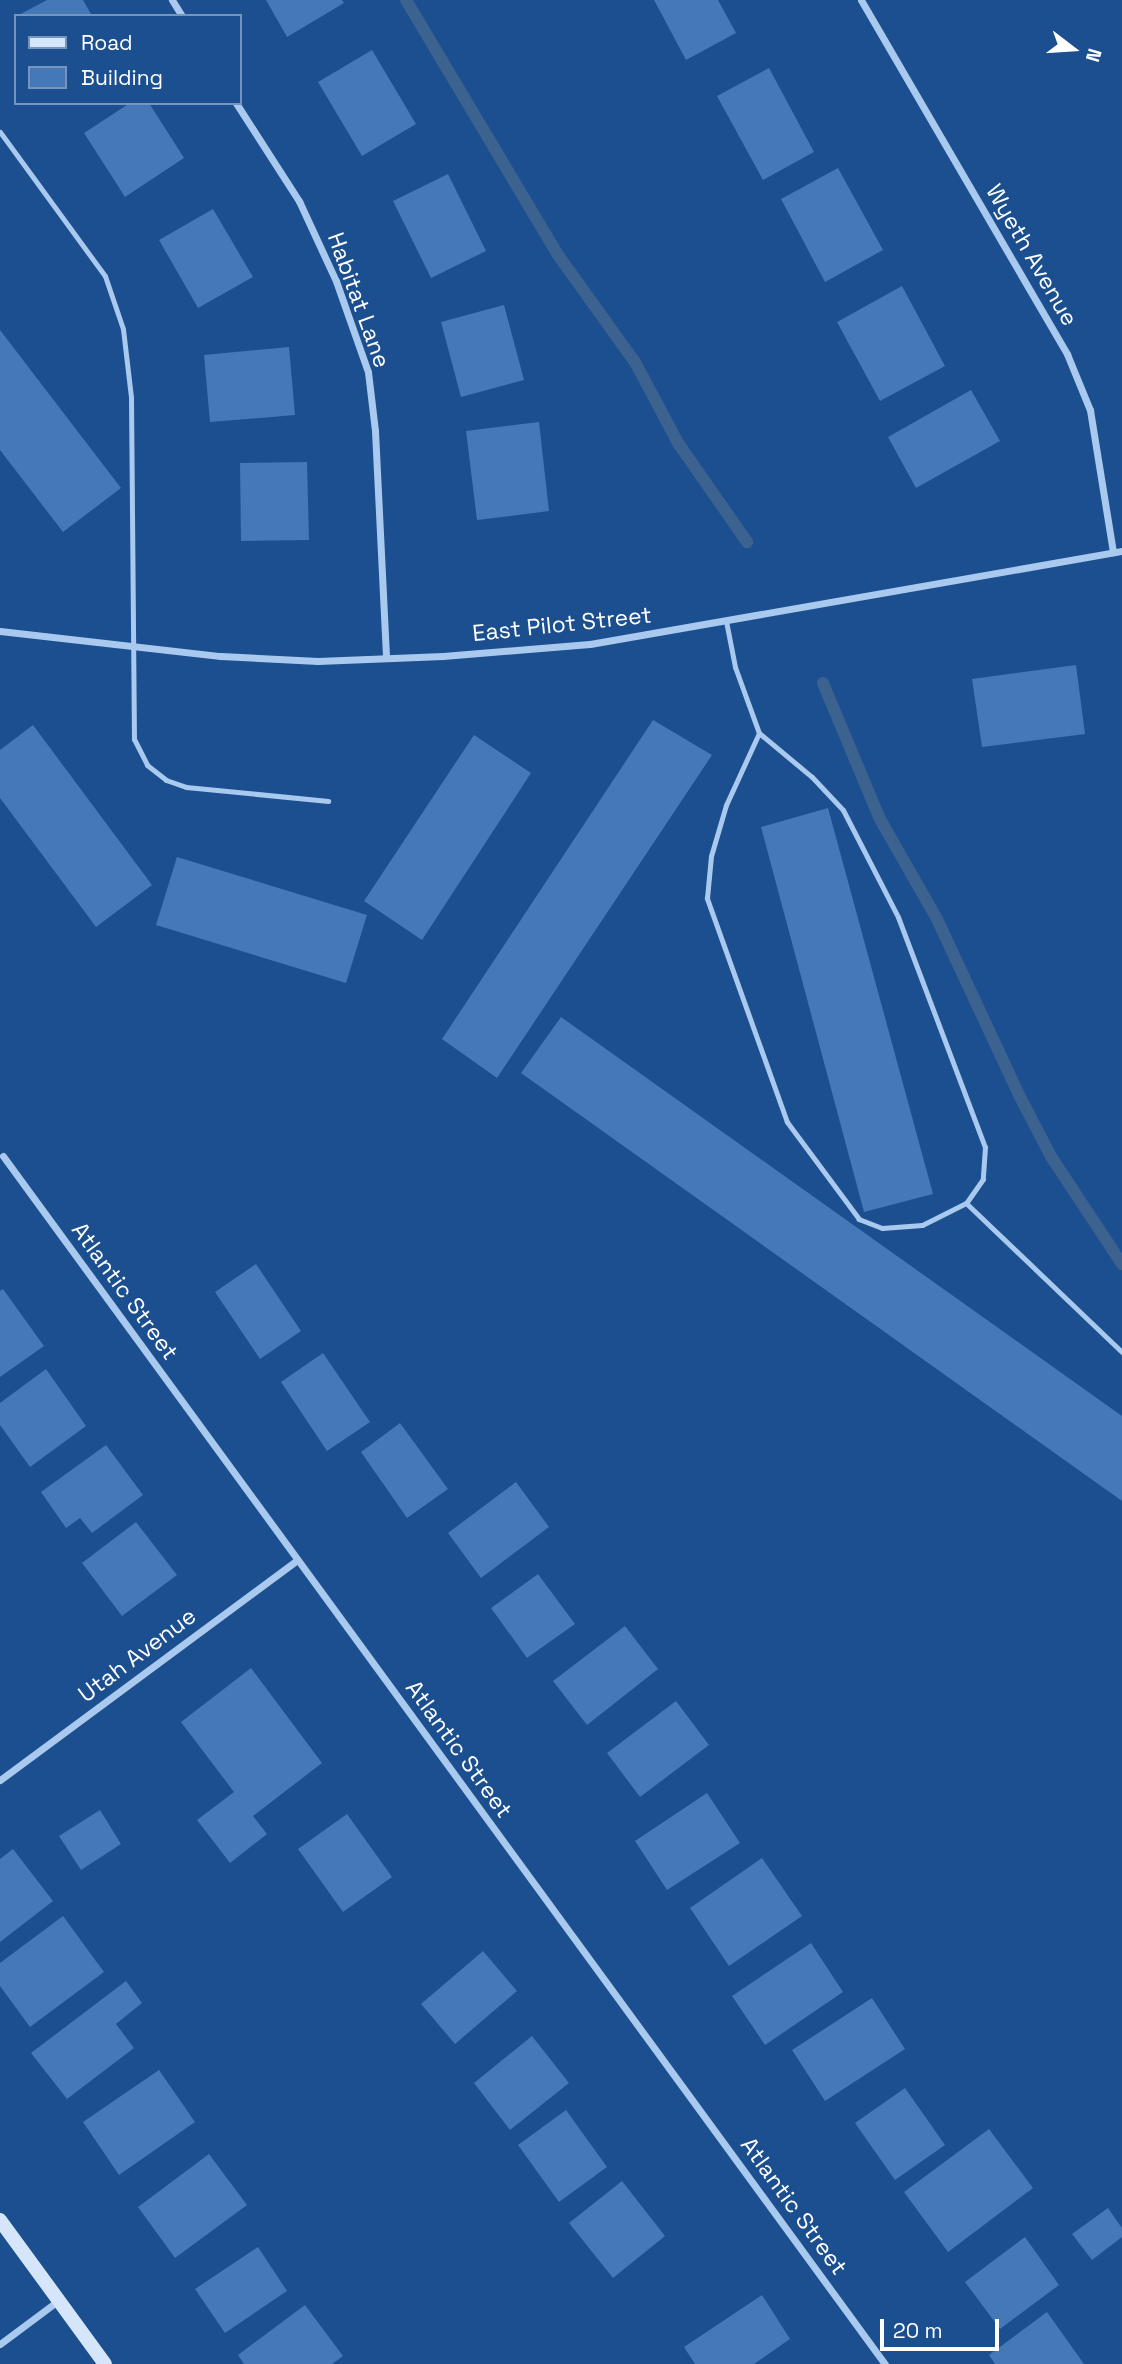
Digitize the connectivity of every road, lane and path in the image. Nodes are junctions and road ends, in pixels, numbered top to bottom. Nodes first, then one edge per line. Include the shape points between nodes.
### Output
1 (861, 0) edge
2 (237, 105) edge
3 (0, 132) edge
4 (1122, 551) edge
5 (1113, 552) junction
6 (726, 621) junction
7 (0, 631) edge
8 (132, 646) junction
9 (386, 658) junction
10 (759, 733) junction
11 (328, 801) dead end
12 (3, 1156) dead end
13 (966, 1203) junction
14 (1122, 1352) edge
15 (297, 1560) junction
16 (0, 1780) edge
17 (0, 2220) edge
18 (58, 2300) junction
19 (0, 2344) edge
20 (105, 2364) edge
21 (886, 2364) edge

1 - 5 street, Wyeth Avenue via 1067,354 1090,410
2 - 9 street, Habitat Lane via 299,201 336,281 368,372 376,431
3 - 8 lane via 104,275 123,329 131,397
4 - 5 street, East Pilot Street
5 - 6 street, East Pilot Street
6 - 9 street, East Pilot Street via 590,644
6 - 10 lane via 735,667
7 - 8 street, East Pilot Street
8 - 9 street, East Pilot Street via 318,661
8 - 11 lane via 134,739 148,765 166,780 186,787
10 - 13 lane via 843,810 898,917 985,1147 983,1179
10 - 13 lane via 726,805 711,856 707,898 787,1122 859,1219 882,1228 922,1225
12 - 15 street, Atlantic Street
13 - 14 lane
15 - 16 street, Utah Avenue
15 - 21 street, Atlantic Street
17 - 18 main road
18 - 19 street
18 - 20 main road

